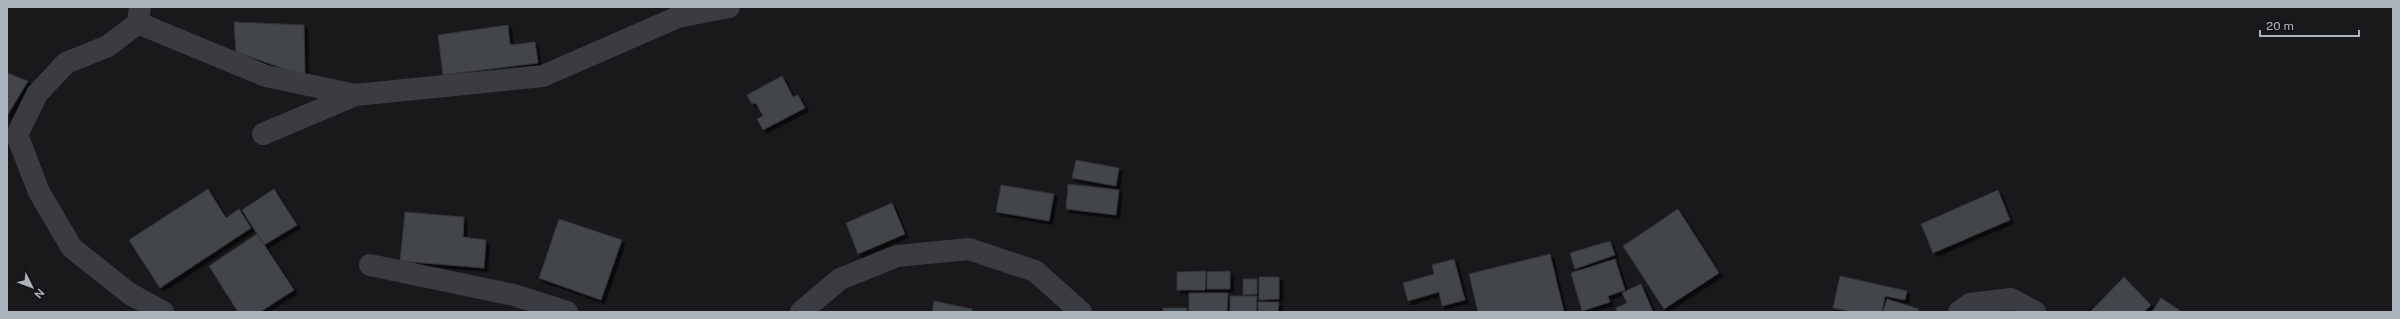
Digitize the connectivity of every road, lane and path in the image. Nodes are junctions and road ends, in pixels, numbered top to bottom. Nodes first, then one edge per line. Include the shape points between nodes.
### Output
1 (728, 7) edge
2 (139, 15) edge
3 (355, 95) junction
4 (263, 134) dead end
5 (370, 265) dead end
6 (163, 312) edge
7 (567, 312) edge
8 (801, 312) edge
9 (1081, 312) edge
10 (1959, 312) edge
11 (2035, 312) edge

1 - 3 street via 678,17 543,76
2 - 3 street via 266,76
2 - 6 street via 108,46 66,63 37,94 17,136 40,192 72,248 130,294
3 - 4 street
5 - 7 street via 514,295
8 - 9 street via 840,279 896,256 969,250 1034,271
10 - 11 street via 1970,304 2011,299

